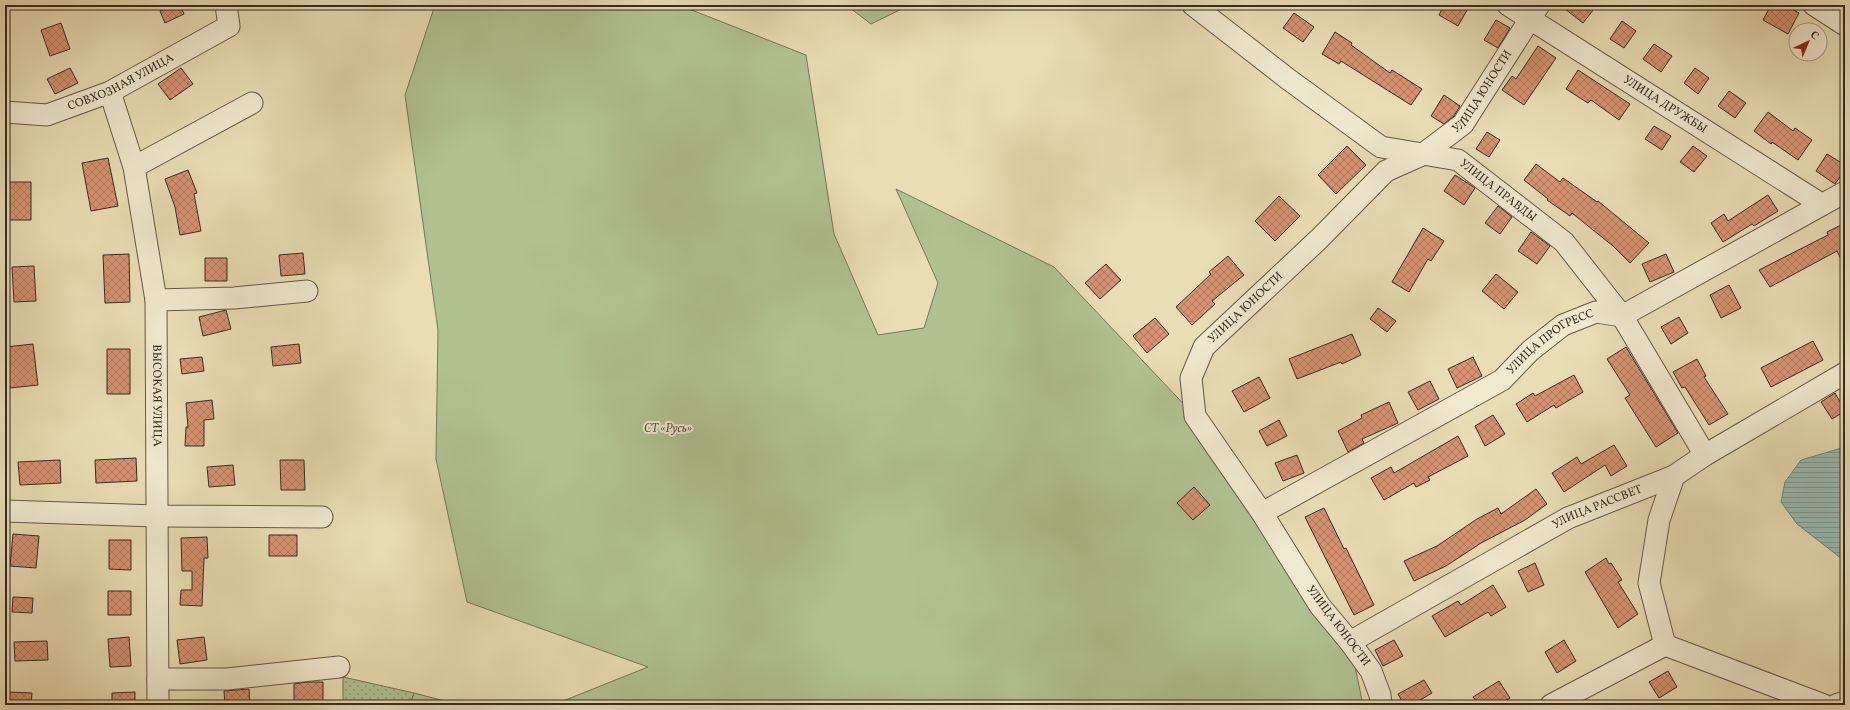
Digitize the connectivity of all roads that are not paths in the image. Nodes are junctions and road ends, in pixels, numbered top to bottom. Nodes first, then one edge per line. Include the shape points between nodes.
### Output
1 (226, 5) edge
2 (1193, 5) edge
3 (1508, 5) edge
4 (1814, 5) edge
5 (1534, 12) edge
6 (1845, 25) edge
7 (110, 92) junction
8 (252, 103) dead end
9 (5, 112) edge
10 (1422, 155) junction
11 (134, 166) junction
12 (1845, 192) edge
13 (1821, 204) junction
14 (307, 291) dead end
15 (156, 300) junction
16 (1622, 316) junction
17 (1845, 373) edge
18 (1705, 455) junction
19 (1674, 476) junction
20 (5, 512) edge
21 (1262, 513) junction
22 (156, 516) junction
23 (322, 517) dead end
24 (1350, 642) junction
25 (1665, 645) junction
26 (339, 667) dead end
27 (158, 679) junction
28 (1836, 704) edge
29 (158, 705) edge
30 (1380, 705) edge
31 (1551, 705) edge

1 - 7 street, СОВХОЗНАЯ УЛИЦА via 230,26
2 - 10 street, УЛИЦА ПРАВДЫ via 1380,147
3 - 5 street, УЛИЦА ДРУЖБЫ
4 - 6 street
5 - 10 street, УЛИЦА ЮНОСТИ via 1463,124
5 - 13 street, УЛИЦА ДРУЖБЫ
7 - 9 street, СОВХОЗНАЯ УЛИЦА via 47,115
7 - 11 street, ВЫСОКАЯ УЛИЦА
8 - 11 street
10 - 16 street, УЛИЦА ПРАВДЫ via 1458,160 1564,242
10 - 21 street, УЛИЦА ЮНОСТИ via 1386,171 1204,347 1191,378 1195,416
11 - 15 street, ВЫСОКАЯ УЛИЦА
12 - 13 street
13 - 16 street
14 - 15 street via 234,298
15 - 22 street, ВЫСОКАЯ УЛИЦА
16 - 18 street, УЛИЦА ПРАВДЫ
16 - 21 street, УЛИЦА ПРОГРЕСС via 1596,312 1563,325 1530,351 1502,380
17 - 18 street, УЛИЦА РАССВЕТ
18 - 19 street, УЛИЦА РАССВЕТ
19 - 24 street, УЛИЦА РАССВЕТ via 1568,518
19 - 25 street via 1660,520 1648,583
20 - 22 street
21 - 24 street, УЛИЦА ЮНОСТИ via 1320,606
22 - 23 street
22 - 27 street, ВЫСОКАЯ УЛИЦА
24 - 30 street, УЛИЦА ЮНОСТИ via 1371,671 1380,695
25 - 28 street
25 - 31 street
26 - 27 street via 227,679
27 - 29 street, ВЫСОКАЯ УЛИЦА

